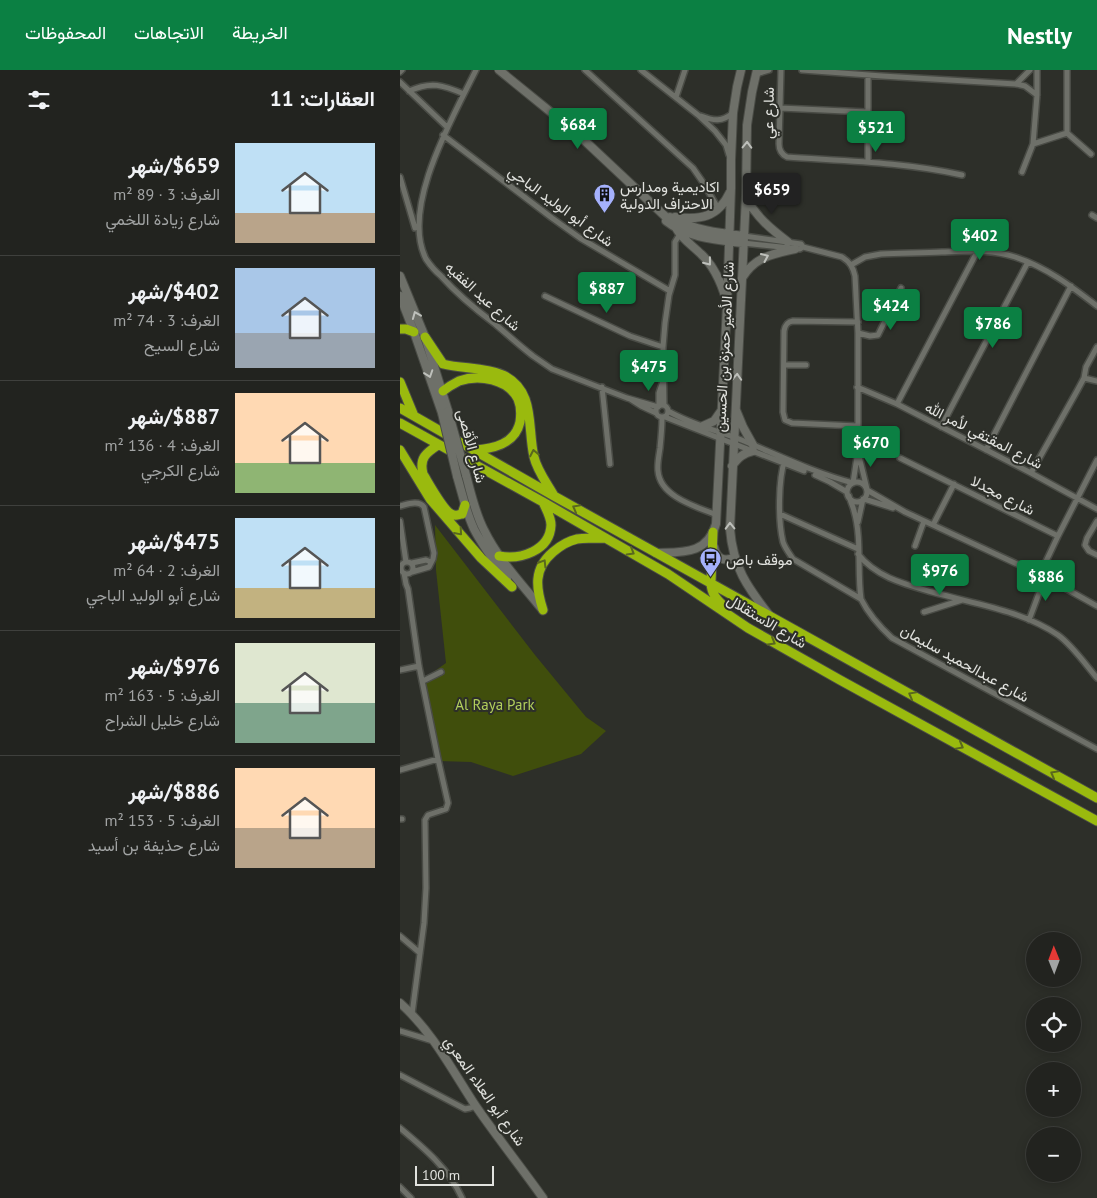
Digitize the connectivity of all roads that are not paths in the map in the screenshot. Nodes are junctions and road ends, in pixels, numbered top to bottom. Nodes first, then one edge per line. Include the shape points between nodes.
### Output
1 (476, 70) edge
2 (499, 70) edge
3 (585, 70) edge
4 (641, 70) edge
5 (686, 70) edge
6 (741, 70) edge
7 (769, 70) edge
8 (781, 70) edge
9 (802, 70) edge
10 (934, 70) edge
11 (1030, 70) edge
12 (1037, 70) edge
13 (1067, 70) edge
14 (832, 71) edge
15 (757, 72) edge
16 (882, 73) edge
17 (868, 75) junction
18 (934, 78) junction
19 (400, 82) edge
20 (1016, 84) junction
21 (404, 87) junction
22 (400, 91) edge
23 (409, 91) junction
24 (464, 94) junction
25 (1038, 95) junction
26 (676, 97) junction
27 (780, 108) junction
28 (867, 112) junction
29 (733, 113) junction
30 (698, 115) junction
31 (447, 126) junction
32 (1067, 133) junction
33 (443, 135) junction
34 (1033, 144) junction
35 (1092, 154) dead end
36 (731, 160) junction
37 (868, 162) junction
38 (1022, 172) dead end
39 (962, 175) dead end
40 (400, 177) edge
41 (731, 188) junction
42 (746, 196) junction
43 (718, 208) junction
44 (668, 217) junction
45 (678, 231) junction
46 (417, 236) junction
47 (729, 238) junction
48 (744, 240) junction
49 (788, 242) junction
50 (799, 248) junction
51 (978, 250) junction
52 (1028, 262) junction
53 (851, 265) junction
54 (400, 276) edge
55 (742, 278) junction
56 (1071, 286) junction
57 (901, 288) dead end
58 (670, 291) junction
59 (400, 296) edge
60 (545, 296) dead end
61 (727, 305) junction
62 (1097, 306) edge
63 (858, 322) junction
64 (400, 329) edge
65 (414, 332) junction
66 (858, 333) junction
67 (425, 337) junction
68 (663, 347) junction
69 (1097, 347) edge
70 (784, 365) junction
71 (806, 365) dead end
72 (1084, 378) junction
73 (1097, 381) edge
74 (400, 382) edge
75 (857, 387) junction
76 (602, 388) junction
77 (443, 391) junction
78 (627, 398) junction
79 (897, 404) junction
80 (660, 406) junction
81 (400, 408) edge
82 (736, 408) junction
83 (722, 410) junction
84 (668, 411) junction
85 (445, 412) junction
86 (656, 413) junction
87 (414, 416) junction
88 (664, 417) junction
89 (400, 423) edge
90 (693, 425) junction
91 (703, 426) junction
92 (857, 426) junction
93 (941, 427) junction
94 (720, 435) junction
95 (733, 440) junction
96 (438, 445) junction
97 (753, 448) junction
98 (400, 450) edge
99 (473, 450) junction
100 (986, 450) junction
101 (858, 452) junction
102 (900, 458) dead end
103 (1097, 460) edge
104 (784, 461) junction
105 (610, 464) dead end
106 (732, 466) junction
107 (1031, 473) junction
108 (461, 475) junction
109 (853, 483) junction
110 (954, 484) junction
111 (867, 490) junction
112 (848, 494) junction
113 (554, 496) junction
114 (1077, 498) junction
115 (864, 499) junction
116 (543, 502) junction
117 (465, 505) junction
118 (400, 506) edge
119 (1097, 509) edge
120 (905, 512) junction
121 (780, 514) junction
122 (716, 515) junction
123 (400, 521) edge
124 (924, 521) junction
125 (1097, 521) edge
126 (857, 525) junction
127 (933, 525) junction
128 (713, 532) junction
129 (1058, 536) junction
130 (605, 538) junction
131 (915, 546) dead end
132 (858, 551) junction
133 (656, 553) junction
134 (1097, 555) edge
135 (499, 556) junction
136 (734, 557) junction
137 (431, 562) junction
138 (405, 563) edge
139 (406, 573) edge
140 (1042, 576) junction
141 (710, 582) junction
142 (512, 587) joint
143 (861, 599) junction
144 (962, 600) junction
145 (1097, 606) edge
146 (543, 610) joint
147 (924, 612) dead end
148 (770, 616) junction
149 (731, 617) junction
150 (1029, 620) junction
151 (419, 666) junction
152 (400, 670) edge
153 (441, 672) dead end
154 (1097, 678) edge
155 (423, 681) junction
156 (1097, 749) edge
157 (438, 759) junction
158 (400, 770) edge
159 (1097, 798) edge
160 (1097, 821) edge
161 (400, 936) edge
162 (420, 953) junction
163 (400, 1003) edge
164 (412, 1014) junction
165 (400, 1032) edge
166 (432, 1040) junction
167 (400, 1075) edge
168 (476, 1106) junction
169 (400, 1128) edge
170 (400, 1187) edge
171 (411, 1198) edge
172 (462, 1198) edge
173 (543, 1198) edge

1 - 24 street, شارع عيد الفقيه
2 - 44 main road via 585,141
3 - 43 street via 693,168
4 - 26 street
5 - 26 street
6 - 29 main road, شارع الأمير حمزة بن الحسين
7 - 15 street
8 - 27 street, شارع عي
9 - 14 street
10 - 18 street
11 - 20 street
12 - 25 street
13 - 32 street
14 - 17 street
42 -> 15 main road, شارع الأمير حمزة بن الحسين via 748,116
16 - 17 street
16 - 18 street
17 - 28 street
18 - 20 street
19 - 21 street
20 - 25 street
21 - 22 street
21 - 23 street
23 - 24 street via 434,85
23 - 31 street
24 - 31 street, شارع عيد الفقيه
25 - 34 street
26 - 30 street
27 - 28 street
27 - 37 street, شارع عي via 779,148 783,155
28 - 37 street
29 - 30 street via 724,120
29 - 36 main road, شارع الأمير حمزة بن الحسين
30 - 36 street via 723,140
31 - 33 street, شارع عيد الفقيه
32 - 34 street
32 - 35 street
33 - 46 street, شارع عيد الفقيه via 425,180
33 - 58 street, شارع أبو الوليد الباجي via 580,238
34 - 38 street
36 - 41 main road, شارع الأمير حمزة بن الحسين
37 - 39 street, شارع عي
40 - 46 street
41 - 43 main road
41 - 47 main road, شارع الأمير حمزة بن الحسين
42 - 48 main road, شارع الأمير حمزة بن الحسين
42 - 49 main road via 762,221
43 - 44 main road via 697,218
44 - 45 main road via 667,222
44 - 47 main road
45 - 47 main road
45 - 58 street via 675,275
45 -> 61 main road via 712,267
46 - 76 street, شارع عيد الفقيه via 431,265 471,306 545,365
47 - 48 main road
47 - 61 main road, شارع الأمير حمزة بن الحسين
48 - 49 street
48 - 50 street
48 - 55 main road, شارع الأمير حمزة بن الحسين
49 - 50 street via 801,244
50 - 53 street via 842,257
55 -> 50 main road via 762,258
51 - 52 street
51 - 53 street via 881,254 865,257
51 - 79 street
52 - 56 street
52 - 93 street
53 - 63 street via 856,276
67 -> 54 main road, شارع الأقصى
82 -> 55 main road, شارع الأمير حمزة بن الحسين
56 - 62 street
56 - 100 street
57 - 66 street via 878,335
58 - 68 street
59 - 65 main road, شارع الأقصى
60 - 68 street via 630,336
61 - 83 main road, شارع الأمير حمزة بن الحسين
63 - 66 street
63 - 70 street via 790,322 785,326
64 - 65 highway
65 -> 85 main road, شارع الأقصى
66 - 75 street
67 - 77 main road, شارع الأقصى
113 -> 67 highway via 534,457 528,407 518,386 496,373 443,364
68 - 80 street
69 - 72 street
70 - 71 street
70 - 92 street via 785,420 792,424
72 - 73 street
72 - 107 street
74 - 87 highway
75 - 79 street, شارع المقتفي لأمر الله
75 - 92 street
76 - 78 street, شارع عيد الفقيه
76 - 105 street
77 - 85 main road, شارع الأقصى
77 - 99 highway via 470,378 493,380 504,384 518,400 520,418 515,434 506,443
78 - 80 street, شارع عيد الفقيه
78 - 86 street, شارع عيد الفقيه
79 - 93 street, شارع المقتفي لأمر الله
80 - 84 street
80 - 86 street
81 - 87 highway, شارع الاستقلال
82 - 95 main road, شارع الأمير حمزة بن الحسين
82 - 97 main road
83 - 91 main road via 714,421
83 - 94 main road, شارع الأمير حمزة بن الحسين
84 - 88 street
84 - 90 street
85 - 108 main road, شارع الأقصى, bridge
86 - 88 street
87 - 99 highway, شارع الاستقلال
88 - 90 street
88 - 122 street via 658,470 660,482 672,495
89 - 96 highway, شارع الاستقلال
90 - 91 street
90 - 94 street
91 - 94 street
92 - 101 street
93 - 100 street, شارع المقتفي لأمر الله
94 - 95 street
94 - 122 main road, شارع الأمير حمزة بن الحسين
95 - 97 street
95 - 106 main road, شارع الأمير حمزة بن الحسين
96 - 116 highway, شارع الاستقلال
96 - 117 highway via 423,459 423,474 451,515 462,514
97 - 104 street
97 - 106 main road
98 -> 142 highway via 430,499 481,558
99 - 113 highway, شارع الاستقلال
100 - 107 street, شارع المقتفي لأمر الله
101 - 109 street
101 - 111 street
102 - 110 street, شارع مجدلا
103 - 114 street
104 - 109 street
104 - 112 street via 821,477
104 - 121 street, شارع عبدالحميد سليمان
136 -> 106 main road, شارع الأمير حمزة بن الحسين via 730,529
107 - 114 street, شارع المقتفي لأمر الله
108 - 117 main road, شارع الأقصى
108 - 135 main road, شارع الأقصى via 483,529
109 - 111 street via 861,483
109 - 112 street
110 - 127 street
110 - 129 street, شارع مجدلا
111 - 115 street
111 - 120 street
112 - 115 street via 854,501
112 - 126 street
133 -> 113 highway, شارع الاستقلال
114 - 119 street, شارع المقتفي لأمر الله
114 - 129 street
115 - 120 street
115 - 126 street
116 - 130 highway, شارع الاستقلال
116 - 135 highway via 551,524 543,544 535,551 516,558
117 - 142 main road, شارع الأقصى via 482,543
118 - 137 street via 418,503 424,507 434,553
120 - 124 street
121 - 132 street
121 - 143 street, شارع عبدالحميد سليمان via 786,550 793,559
122 - 128 main road, شارع الأمير حمزة بن الحسين
123 - 138 street
124 - 127 street
124 - 131 street
125 - 134 street via 1085,545
126 - 132 street
127 - 140 street
128 - 133 main road via 696,549
128 - 136 main road via 718,556 725,560
128 - 141 highway
129 - 140 street
146 -> 130 highway via 537,580 539,570 549,555 565,543
130 -> 149 highway, شارع الاستقلال via 668,574
132 - 143 street
132 - 144 street via 879,573
133 - 141 highway, شارع الاستقلال
135 - 146 main road, شارع الأقصى
136 - 148 main road, شارع الأمير حمزة بن الحسين via 747,585
137 - 138 street
137 - 139 street via 429,567
138 - 139 street via 401,568
138 - 139 street via 414,567
139 - 151 street
140 - 145 street
140 - 150 street
141 - 148 highway, شارع الاستقلال
141 - 149 highway via 714,596
143 - 156 street, شارع عبدالحميد سليمان via 866,610 892,638
144 - 147 street
144 - 150 street
159 -> 148 highway, شارع الاستقلال via 824,642
149 -> 160 highway, شارع الاستقلال
150 - 154 street via 1067,642
151 - 152 street
151 - 155 street
153 - 155 street
155 - 157 street
157 - 158 street
157 - 162 street via 448,804 446,809 425,820 426,888
161 - 162 street
162 - 164 street
163 - 164 main road, شارع أبو العلاء المعري
164 - 166 main road, شارع أبو العلاء المعري
165 - 166 street
166 - 168 main road, شارع أبو العلاء المعري
167 - 168 street via 465,1109
168 - 173 main road, شارع أبو العلاء المعري
169 - 172 street via 437,1162
170 - 171 street

